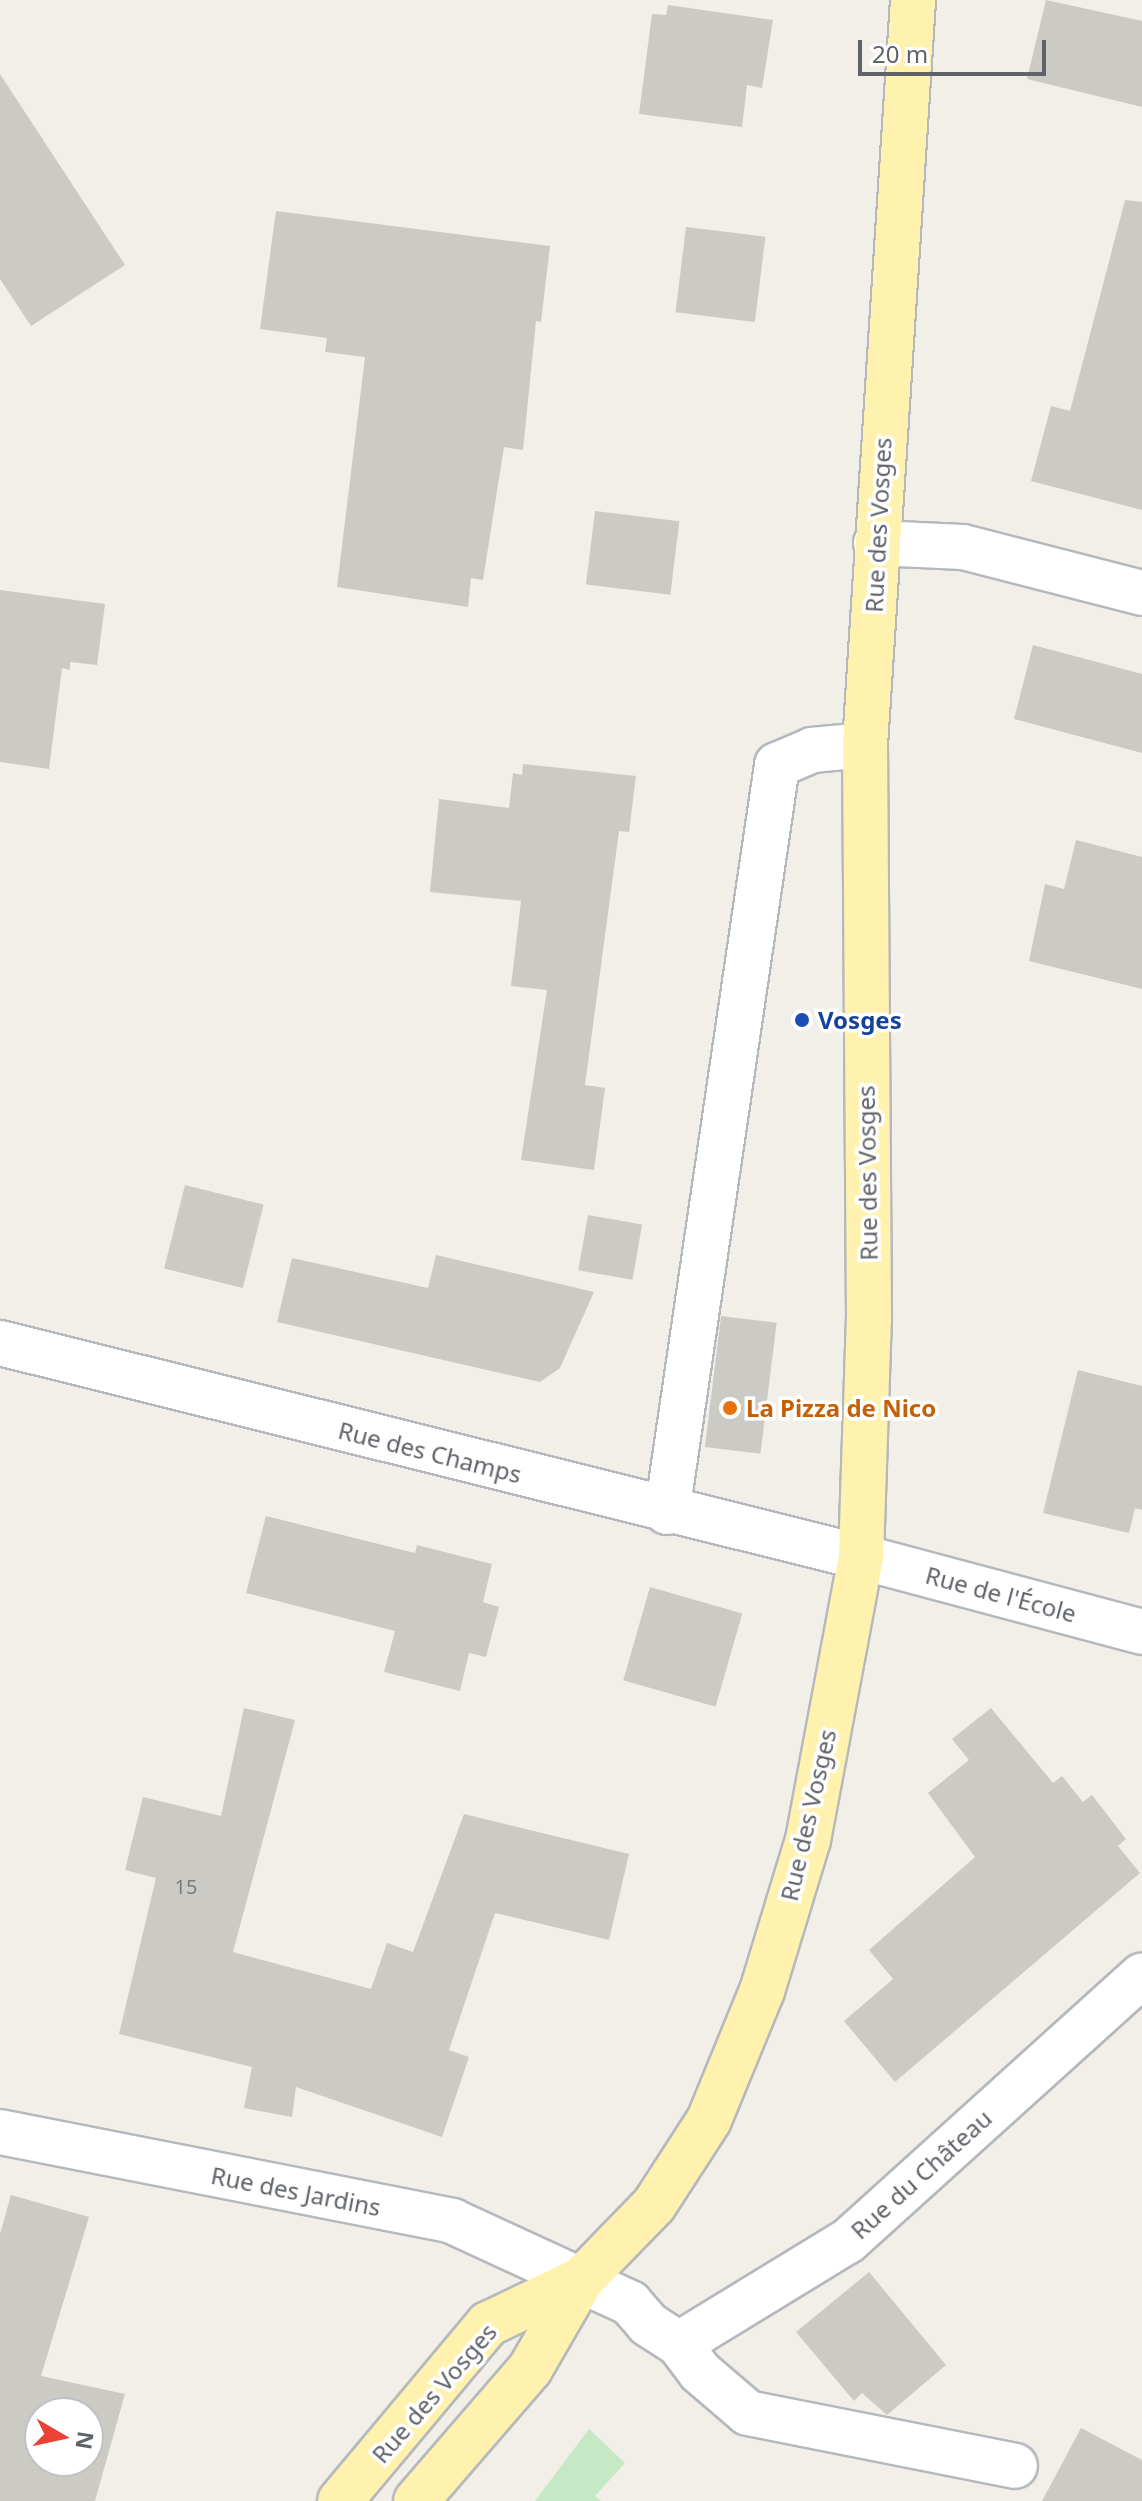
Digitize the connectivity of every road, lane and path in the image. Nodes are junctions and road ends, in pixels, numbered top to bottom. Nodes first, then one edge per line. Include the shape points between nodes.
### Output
1 (913, 0) edge
2 (876, 543) junction
3 (1142, 593) edge
4 (865, 745) junction
5 (0, 1343) edge
6 (667, 1512) junction
7 (861, 1557) junction
8 (1142, 1632) edge
9 (1142, 1975) edge
10 (0, 2132) edge
11 (582, 2279) junction
12 (679, 2344) junction
13 (1015, 2466) dead end
14 (340, 2501) edge
15 (416, 2501) edge

1 - 2 main road, Rue des Vosges
2 - 3 street via 963,547
2 - 4 main road, Rue des Vosges
4 - 6 street via 812,750 777,765
4 - 7 main road, Rue des Vosges via 869,1317
5 - 6 street, Rue des Champs
6 - 7 street, Rue des Champs
7 - 8 street, Rue de l'École
7 - 11 main road, Rue des Vosges via 808,1840 762,1991 709,2120 654,2205
9 - 12 street, Rue du Château via 848,2241
10 - 11 street, Rue des Jardins via 452,2221
11 - 12 street via 630,2303 648,2324
11 - 14 main road, Rue des Vosges via 488,2324
11 - 15 main road, Rue des Vosges via 530,2369
12 - 13 street via 700,2372 748,2413

